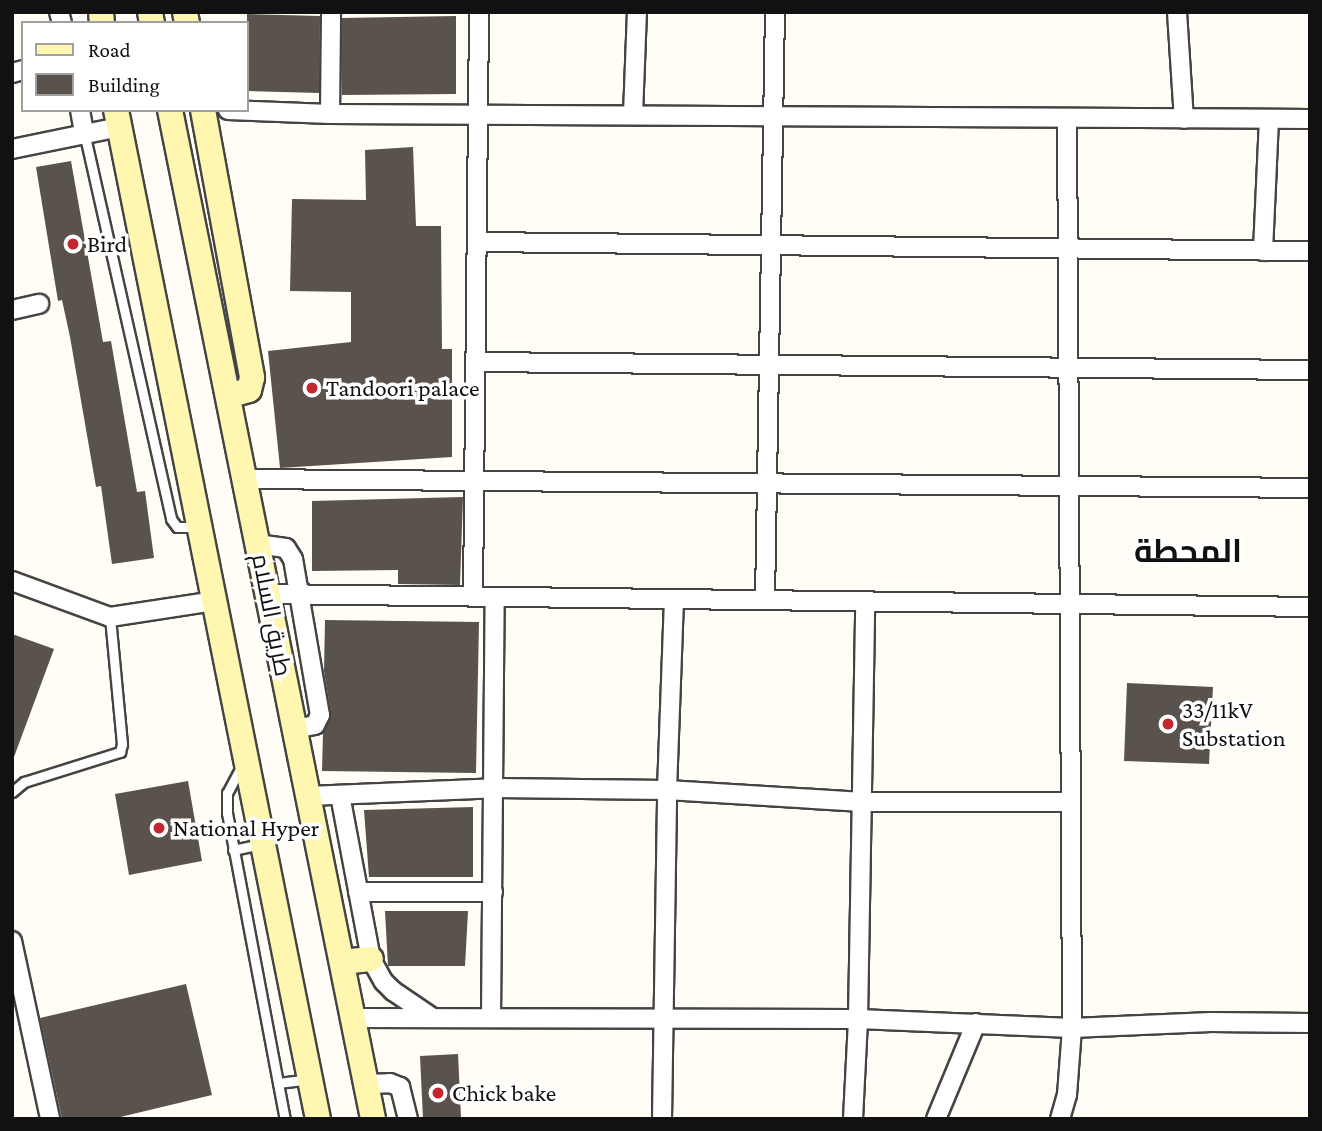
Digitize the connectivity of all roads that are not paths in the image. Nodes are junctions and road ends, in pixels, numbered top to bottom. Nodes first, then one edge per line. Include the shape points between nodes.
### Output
1 (331, 12) edge
2 (479, 12) edge
3 (637, 12) edge
4 (775, 12) edge
5 (1177, 12) edge
6 (248, 111) edge
7 (80, 112) edge
8 (170, 112) edge
9 (203, 112) edge
10 (330, 114) junction
11 (478, 114) junction
12 (633, 115) junction
13 (773, 116) junction
14 (118, 118) edge
15 (1067, 118) junction
16 (1184, 119) junction
17 (1269, 119) junction
18 (1310, 119) edge
19 (84, 132) junction
20 (12, 149) edge
21 (477, 242) junction
22 (771, 246) junction
23 (1067, 249) junction
24 (1263, 251) junction
25 (1310, 251) edge
26 (39, 304) dead end
27 (12, 310) edge
28 (476, 362) junction
29 (769, 365) junction
30 (1068, 367) junction
31 (1310, 370) edge
32 (228, 397) junction
33 (244, 479) junction
34 (475, 482) junction
35 (767, 484) junction
36 (1069, 486) junction
37 (1310, 488) edge
38 (201, 526) junction
39 (257, 544) junction
40 (12, 581) edge
41 (267, 594) junction
42 (299, 596) junction
43 (473, 597) junction
44 (495, 597) junction
45 (674, 599) junction
46 (765, 600) junction
47 (214, 601) junction
48 (865, 602) junction
49 (1069, 604) junction
50 (1310, 607) edge
51 (110, 617) junction
52 (294, 729) junction
53 (246, 759) junction
54 (495, 788) junction
55 (667, 790) junction
56 (12, 792) edge
57 (340, 795) junction
58 (308, 796) junction
59 (863, 802) junction
60 (1070, 803) junction
61 (263, 844) junction
62 (233, 850) junction
63 (358, 892) junction
64 (493, 892) junction
65 (12, 941) edge
66 (371, 959) junction
67 (342, 962) junction
68 (491, 1017) junction
69 (665, 1017) junction
70 (354, 1018) junction
71 (433, 1018) junction
72 (858, 1020) junction
73 (976, 1023) junction
74 (1310, 1023) edge
75 (1072, 1028) junction
76 (310, 1079) junction
77 (278, 1083) junction
78 (366, 1084) junction
79 (50, 1119) edge
80 (285, 1119) edge
81 (318, 1119) edge
82 (373, 1119) edge
83 (408, 1119) edge
84 (662, 1119) edge
85 (853, 1119) edge
86 (936, 1119) edge
87 (1060, 1119) edge

1 - 10 street
2 - 11 street
3 - 12 street
4 - 13 street
5 - 16 street
6 - 10 street
7 - 19 street
8 - 32 main road, طريق السلام
9 - 32 main road via 252,378 249,390
10 - 11 street
11 - 12 street
11 - 21 street
12 - 13 street
13 - 15 street
13 - 22 street
14 - 19 street
14 - 38 main road
15 - 16 street
15 - 23 street
16 - 17 street
17 - 18 street
17 - 24 street
19 - 20 street
19 - 38 lane via 171,519 185,529
21 - 22 street
21 - 28 street
22 - 23 street
22 - 29 street
23 - 24 street
23 - 30 street
24 - 25 street
26 - 27 street
28 - 29 street
28 - 34 street
29 - 30 street
29 - 35 street
30 - 31 street
30 - 36 street
32 - 33 main road, طريق السلام
33 - 34 street
33 - 39 main road, طريق السلام
34 - 35 street
34 - 43 street
35 - 36 street
35 - 46 street
36 - 37 street
36 - 49 street
38 - 47 main road
39 - 41 main road, طريق السلام
39 - 42 street via 279,545 290,553
40 - 51 street
41 - 42 street
41 - 52 main road, طريق السلام
42 - 43 street
42 - 52 street via 320,715 316,725
43 - 44 street
44 - 45 street
44 - 54 street
45 - 46 street
45 - 55 street
46 - 48 street
47 - 51 street
47 - 53 main road
48 - 49 street
48 - 59 street
49 - 50 street
49 - 60 street
51 - 56 lane via 120,752 23,782
52 - 58 main road, طريق السلام
53 - 61 main road
53 - 62 lane via 226,803
54 - 55 street
54 - 57 street
54 - 64 street
55 - 59 street
55 - 69 street
57 - 58 street
57 - 63 street
58 - 67 main road, طريق السلام
59 - 60 street
59 - 72 street
60 - 75 street
61 - 62 lane
61 - 76 main road
62 - 77 lane
63 - 64 street
63 - 66 street
64 - 68 street
65 - 79 street
66 - 67 main road
66 - 71 street via 393,991
67 - 70 main road, طريق السلام
68 - 69 street
68 - 71 street
69 - 72 street
69 - 84 street
70 - 71 street
70 - 78 main road, طريق السلام
72 - 73 street
72 - 85 street
73 - 75 street
73 - 86 street
74 - 75 street
75 - 87 street via 1067,1095
76 - 77 lane
76 - 81 main road
77 - 80 lane
78 - 82 main road, طريق السلام
78 - 83 street via 400,1087

